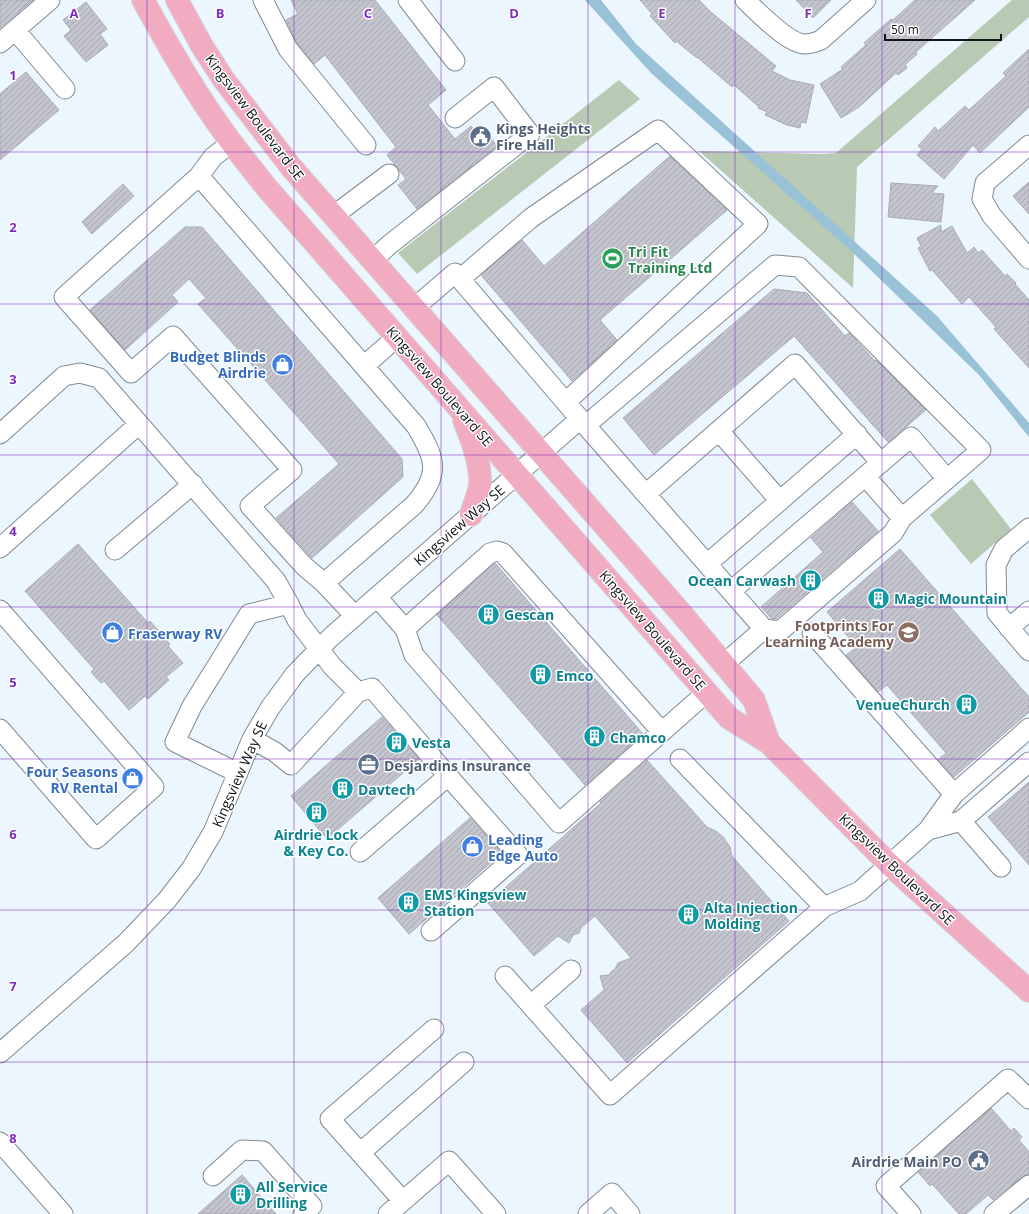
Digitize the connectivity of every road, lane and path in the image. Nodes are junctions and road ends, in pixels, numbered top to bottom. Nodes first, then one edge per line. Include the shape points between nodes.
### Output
1 (50, 0) edge
2 (143, 0) edge
3 (177, 0) edge
4 (263, 0) edge
5 (408, 0) edge
6 (744, 0) edge
7 (866, 0) edge
8 (15, 30) junction
9 (0, 43) edge
10 (455, 61) dead end
11 (65, 89) dead end
12 (455, 118) dead end
13 (231, 143) junction
14 (366, 145) dead end
15 (1029, 145) edge
16 (389, 174) dead end
17 (199, 176) junction
18 (333, 216) junction
19 (1029, 258) edge
20 (372, 260) junction
21 (460, 279) junction
22 (414, 308) junction
23 (397, 337) junction
24 (364, 366) junction
25 (566, 402) junction
26 (461, 412) junction
27 (583, 422) junction
28 (139, 424) junction
29 (719, 431) junction
30 (0, 434) edge
31 (856, 434) junction
32 (540, 453) junction
33 (881, 462) junction
34 (517, 474) junction
35 (865, 476) junction
36 (947, 479) junction
37 (193, 484) junction
38 (646, 494) junction
39 (780, 501) junction
40 (470, 515) junction
41 (902, 518) junction
42 (1029, 528) edge
43 (0, 548) edge
44 (115, 550) dead end
45 (707, 564) junction
46 (324, 583) junction
47 (731, 591) junction
48 (377, 597) junction
49 (289, 604) junction
50 (0, 610) edge
51 (1029, 611) edge
52 (355, 616) junction
53 (1009, 628) junction
54 (405, 629) junction
55 (764, 629) junction
56 (812, 633) dead end
57 (320, 648) junction
58 (1029, 651) edge
59 (724, 664) junction
60 (358, 692) junction
61 (707, 692) junction
62 (1029, 728) edge
63 (0, 729) edge
64 (662, 732) junction
65 (252, 739) junction
66 (769, 743) junction
67 (680, 759) dead end
68 (1029, 762) edge
69 (238, 773) junction
70 (448, 776) junction
71 (954, 794) junction
72 (961, 821) junction
73 (928, 830) junction
74 (360, 852) dead end
75 (889, 864) junction
76 (1000, 867) dead end
77 (824, 907) junction
78 (431, 931) dead end
79 (571, 970) dead end
80 (505, 976) dead end
81 (1029, 991) edge
82 (531, 1005) junction
83 (434, 1029) dead end
84 (0, 1053) edge
85 (464, 1062) dead end
86 (1029, 1099) edge
87 (0, 1142) edge
88 (360, 1153) junction
89 (213, 1176) dead end
90 (1029, 1185) edge
91 (403, 1201) junction
92 (63, 1214) edge
93 (303, 1214) edge
94 (388, 1214) edge
95 (496, 1214) edge
96 (588, 1214) edge
97 (630, 1214) edge
98 (911, 1214) edge
99 (994, 1214) edge

1 - 8 street
2 - 13 main road, Kingsview Boulevard SE via 169,48
3 - 18 main road, Kingsview Boulevard SE via 224,80 286,161
4 - 14 street via 288,49
5 - 10 street
6 - 7 street via 786,37 804,44 821,40
8 - 9 street
8 - 11 street
12 - 20 street via 494,87 530,134
13 - 17 street via 213,158
13 - 23 main road, Kingsview Boulevard SE
15 - 19 street via 985,183 982,199 992,216
16 - 18 street
17 - 24 street
17 - 46 street via 64,297 130,373 173,336 292,470 250,506 304,566
18 - 20 main road, Kingsview Boulevard SE
20 - 22 main road, Kingsview Boulevard SE
21 - 22 street via 455,273
21 - 25 street
21 - 25 street via 531,218 658,130 758,224
22 - 32 main road, Kingsview Boulevard SE
23 - 24 street
23 - 26 main road, Kingsview Boulevard SE
24 - 46 street via 416,426 431,455 431,479 425,492 414,504
25 - 27 street
26 - 34 main road, Kingsview Boulevard SE
26 - 40 main road via 479,468 480,486
27 - 32 street, Kingsview Way SE
27 - 36 street, Kingsview Way SE via 775,265 799,267 981,450
27 - 38 street
28 - 30 street via 99,378 80,373 64,376
28 - 37 street
28 - 43 street
29 - 31 street via 795,364
29 - 38 street
29 - 39 street
31 - 33 street
31 - 39 street
32 - 34 street, Kingsview Way SE
32 - 59 main road, Kingsview Boulevard SE
33 - 35 street
33 - 36 street via 911,437
34 - 40 street, Kingsview Way SE
34 - 61 main road, Kingsview Boulevard SE
35 - 41 street
35 - 47 street
36 - 41 street
37 - 44 street
37 - 49 street via 276,581
38 - 45 street
39 - 45 street
40 - 48 street, Kingsview Way SE
41 - 55 street via 893,533 780,631
42 - 53 street via 1004,549 996,565 997,613
45 - 47 street
46 - 52 street
47 - 55 street
48 - 52 street, Kingsview Way SE
48 - 54 street
49 - 57 street via 297,620
49 - 69 street via 249,614 196,700 175,742
50 - 63 street via 154,787 96,839
51 - 53 street
52 - 57 street, Kingsview Way SE
53 - 58 street
54 - 64 street via 490,553 497,550 503,552
54 - 64 street via 414,655 559,822
55 - 59 street
56 - 71 street
57 - 60 street via 332,666
57 - 65 street, Kingsview Way SE via 295,674 270,708
59 - 66 main road, Kingsview Boulevard SE via 754,700
60 - 65 street via 291,765
60 - 70 street via 372,688
61 - 64 street
61 - 66 main road, Kingsview Boulevard SE via 729,718
62 - 71 street
65 - 69 street, Kingsview Way SE
66 - 75 main road, Kingsview Boulevard SE
67 - 77 street
68 - 72 street
69 - 84 street, Kingsview Way SE via 213,832 191,869 167,900 126,943
70 - 74 street
70 - 78 street via 518,855
71 - 73 street
72 - 73 street
72 - 76 street
73 - 75 street
75 - 77 street via 859,899
75 - 81 main road, Kingsview Boulevard SE
77 - 82 street via 610,1095
79 - 82 street
80 - 82 street
83 - 88 street via 330,1119
85 - 88 street
86 - 98 street via 1008,1079 886,1186
87 - 92 street
88 - 91 street
89 - 93 street via 242,1150 263,1151 312,1206
90 - 99 street
91 - 94 street
91 - 95 street via 449,1161
96 - 97 street via 612,1193

